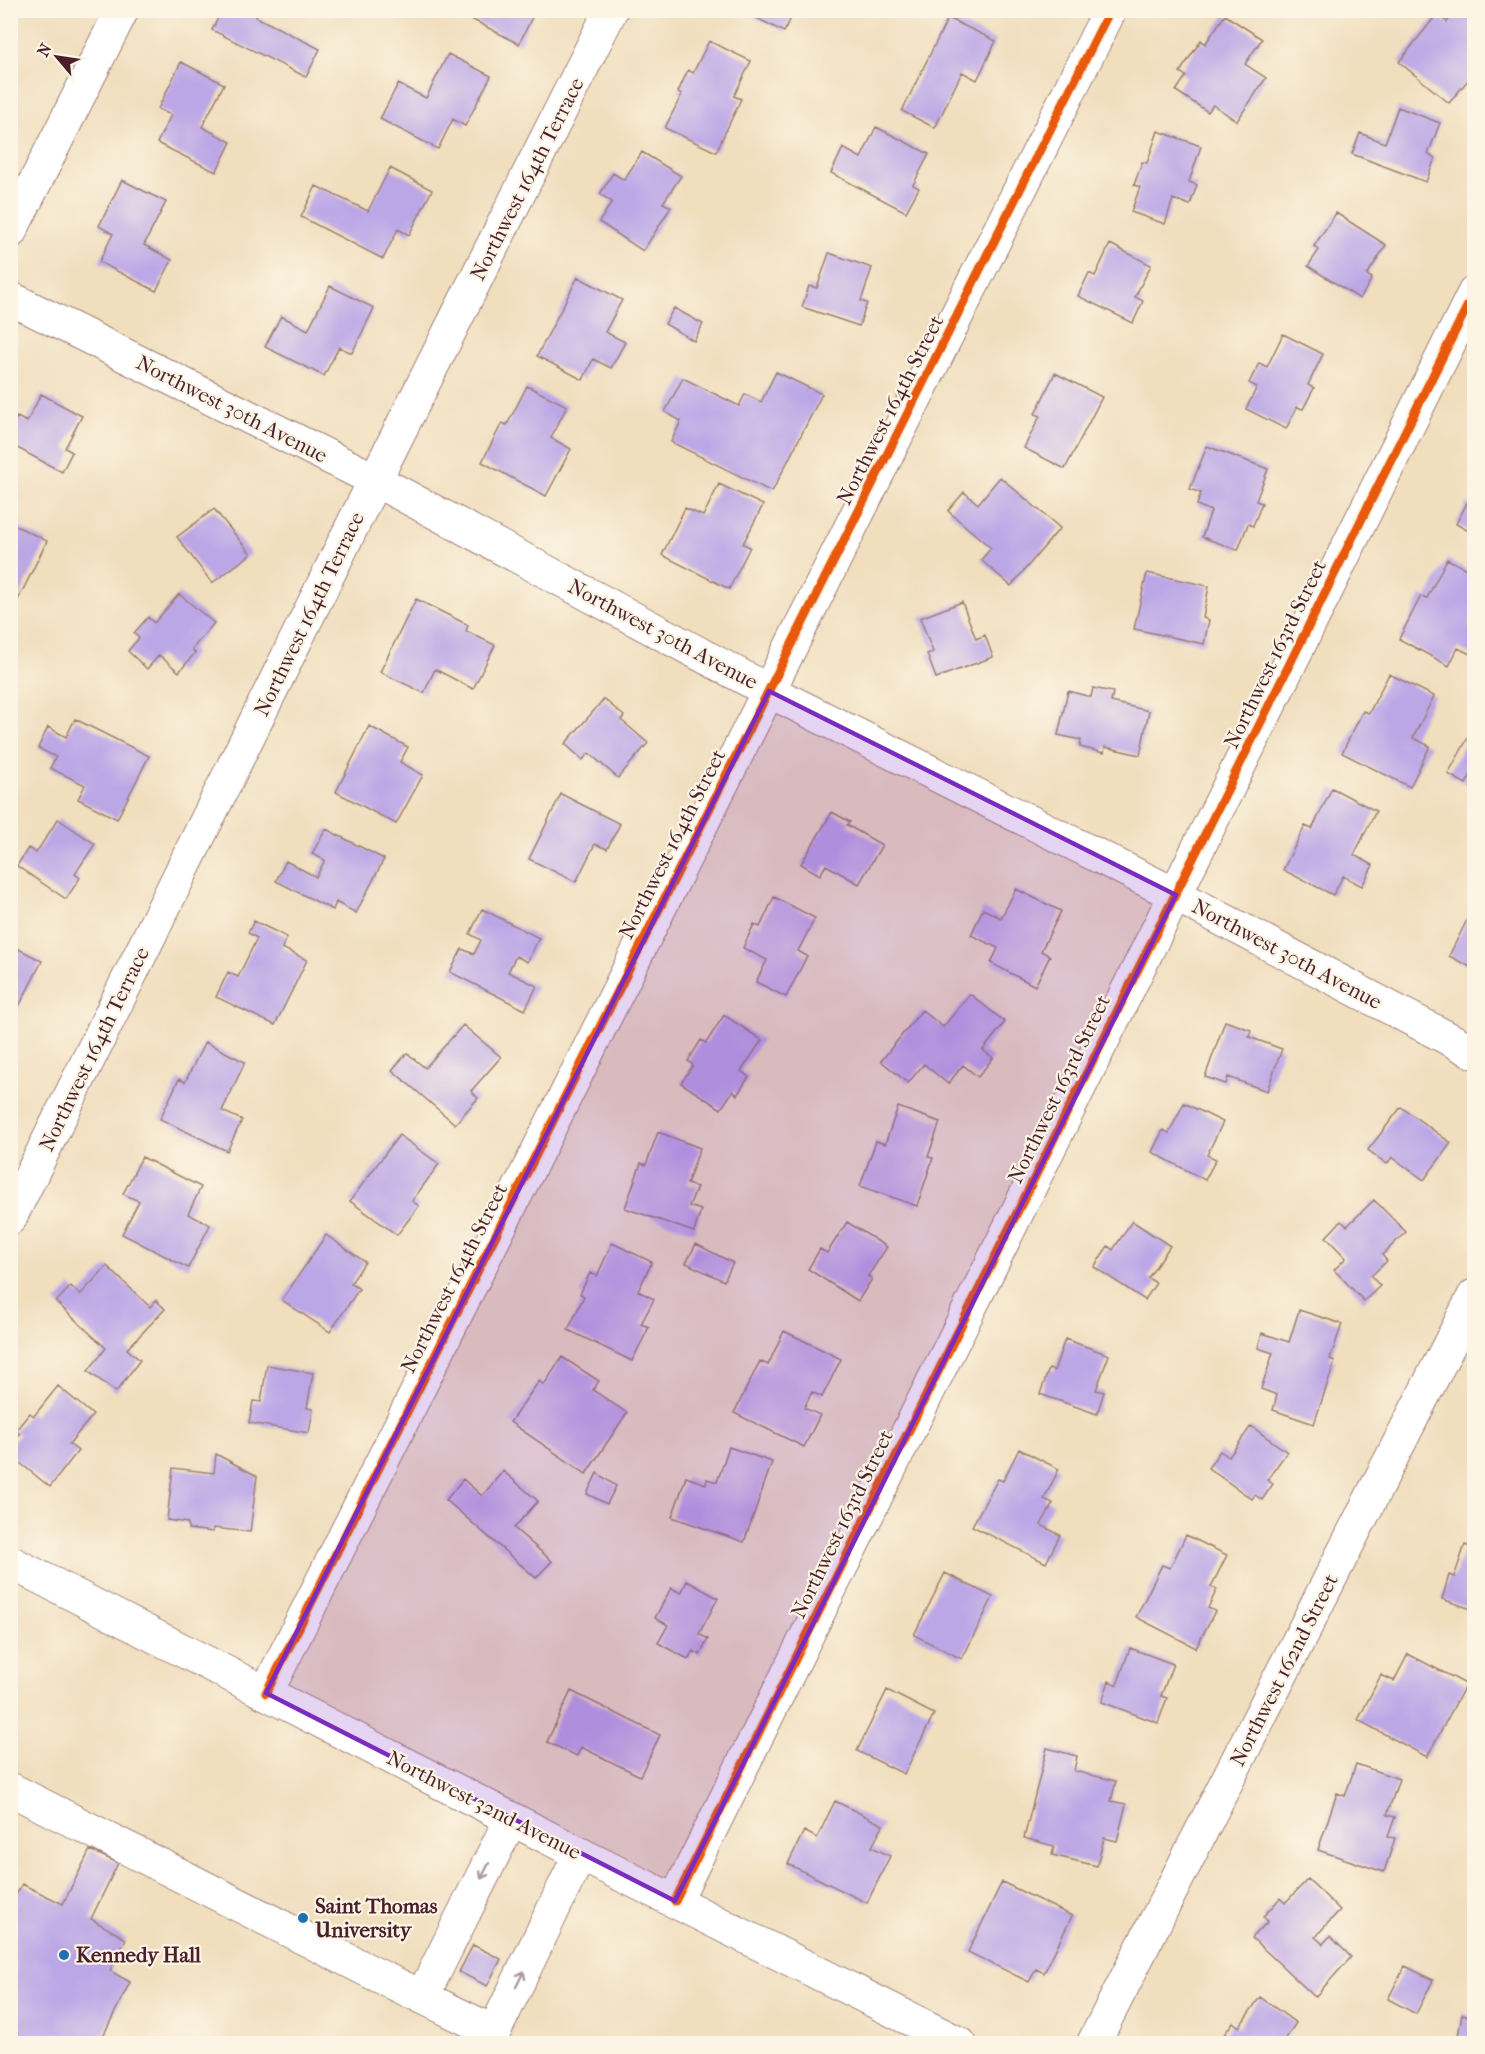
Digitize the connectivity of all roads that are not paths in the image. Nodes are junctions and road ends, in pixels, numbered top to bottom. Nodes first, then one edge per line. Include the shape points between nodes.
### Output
1 (122, 10) edge
2 (611, 10) edge
3 (1110, 10) edge
4 (10, 232) edge
5 (1474, 293) edge
6 (10, 298) edge
7 (375, 480) junction
8 (769, 691) junction
9 (1176, 895) junction
10 (1474, 1052) edge
11 (10, 1218) edge
12 (1474, 1296) edge
13 (10, 1562) edge
14 (266, 1693) junction
15 (10, 1789) edge
16 (511, 1819) junction
17 (580, 1854) junction
18 (675, 1901) junction
19 (422, 1997) junction
20 (960, 2043) edge
21 (1093, 2043) edge

1 - 4 street
2 - 7 street, Northwest 164th Terrace
3 - 8 street, Northwest 164th Street
5 - 9 street, Northwest 163rd Street
6 - 7 street, Northwest 30th Avenue
7 - 8 street, Northwest 30th Avenue
7 - 11 street, Northwest 164th Terrace
8 - 9 street, Northwest 30th Avenue
8 - 14 street, Northwest 164th Street
9 - 10 street, Northwest 30th Avenue
9 - 18 street, Northwest 163rd Street
12 - 21 street, Northwest 162nd Street
13 - 14 street, Northwest 32nd Avenue
14 - 16 street, Northwest 32nd Avenue
15 - 19 street
16 - 17 street, Northwest 32nd Avenue
16 -> 19 street
17 - 18 street, Northwest 32nd Avenue
19 -> 17 street via 494,2032
18 - 20 street, Northwest 32nd Avenue

